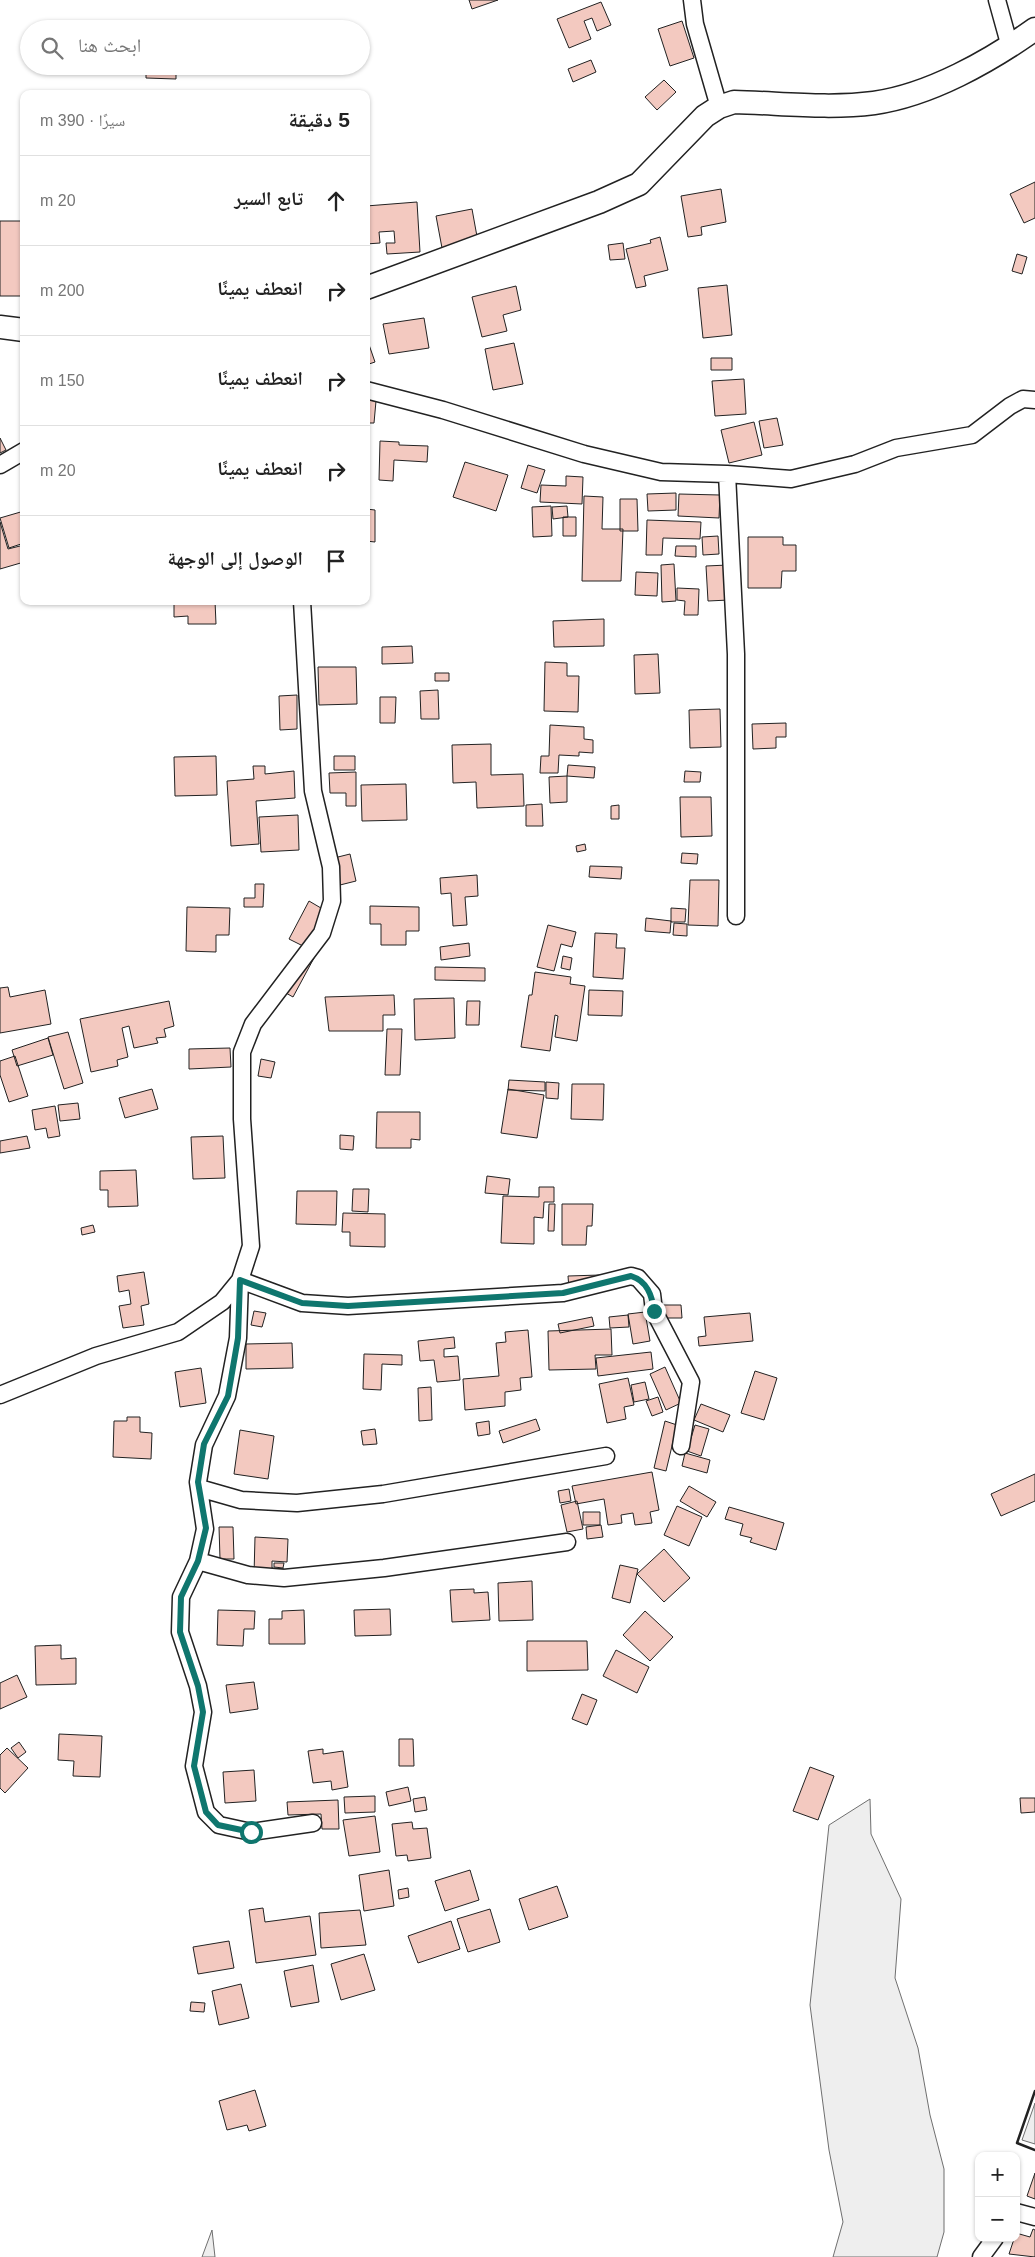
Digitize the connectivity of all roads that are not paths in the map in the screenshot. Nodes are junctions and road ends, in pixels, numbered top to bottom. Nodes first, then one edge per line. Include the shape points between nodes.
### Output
1 (692, 0) edge
2 (997, 0) edge
3 (1035, 29) edge
4 (1010, 47) junction
5 (718, 106) junction
6 (370, 287) edge
7 (0, 328) edge
8 (20, 330) edge
9 (370, 391) edge
10 (1035, 400) edge
11 (20, 453) edge
12 (0, 465) edge
13 (726, 474) junction
14 (302, 605) edge
15 (736, 916) dead end
16 (240, 1280) junction
17 (0, 1395) edge
18 (681, 1446) dead end
19 (606, 1456) dead end
20 (199, 1488) junction
21 (567, 1542) dead end
22 (198, 1561) junction
23 (313, 1823) dead end
24 (1020, 2213) edge
25 (1035, 2216) edge
26 (992, 2242) edge
27 (981, 2257) edge

1 - 5 street via 695,24
2 - 4 street
3 - 4 main road
4 - 5 main road via 964,72 903,96 875,103 734,102
5 - 6 main road via 639,184 599,202
7 - 8 main road
9 - 13 street via 635,466 661,472
10 - 13 street via 1023,399 1010,406 972,435 896,448 855,464 792,479
11 - 12 street
13 - 15 street via 736,654
14 - 16 street via 313,791 331,867 332,901 322,933 253,1024 242,1052 242,1119 251,1246
16 - 17 street via 222,1302 178,1332 96,1356
16 - 18 street via 302,1303 348,1306 563,1293 631,1276 638,1278 652,1294 654,1311 691,1382
16 - 20 street via 238,1338 228,1396 204,1444
19 - 20 street via 383,1494 297,1502 241,1500
20 - 22 street via 206,1528
21 - 22 street via 384,1568 284,1578 248,1574
22 - 23 street via 181,1597 180,1632 203,1712 194,1766 206,1812 218,1825 251,1832
24 - 25 street
26 - 27 street

